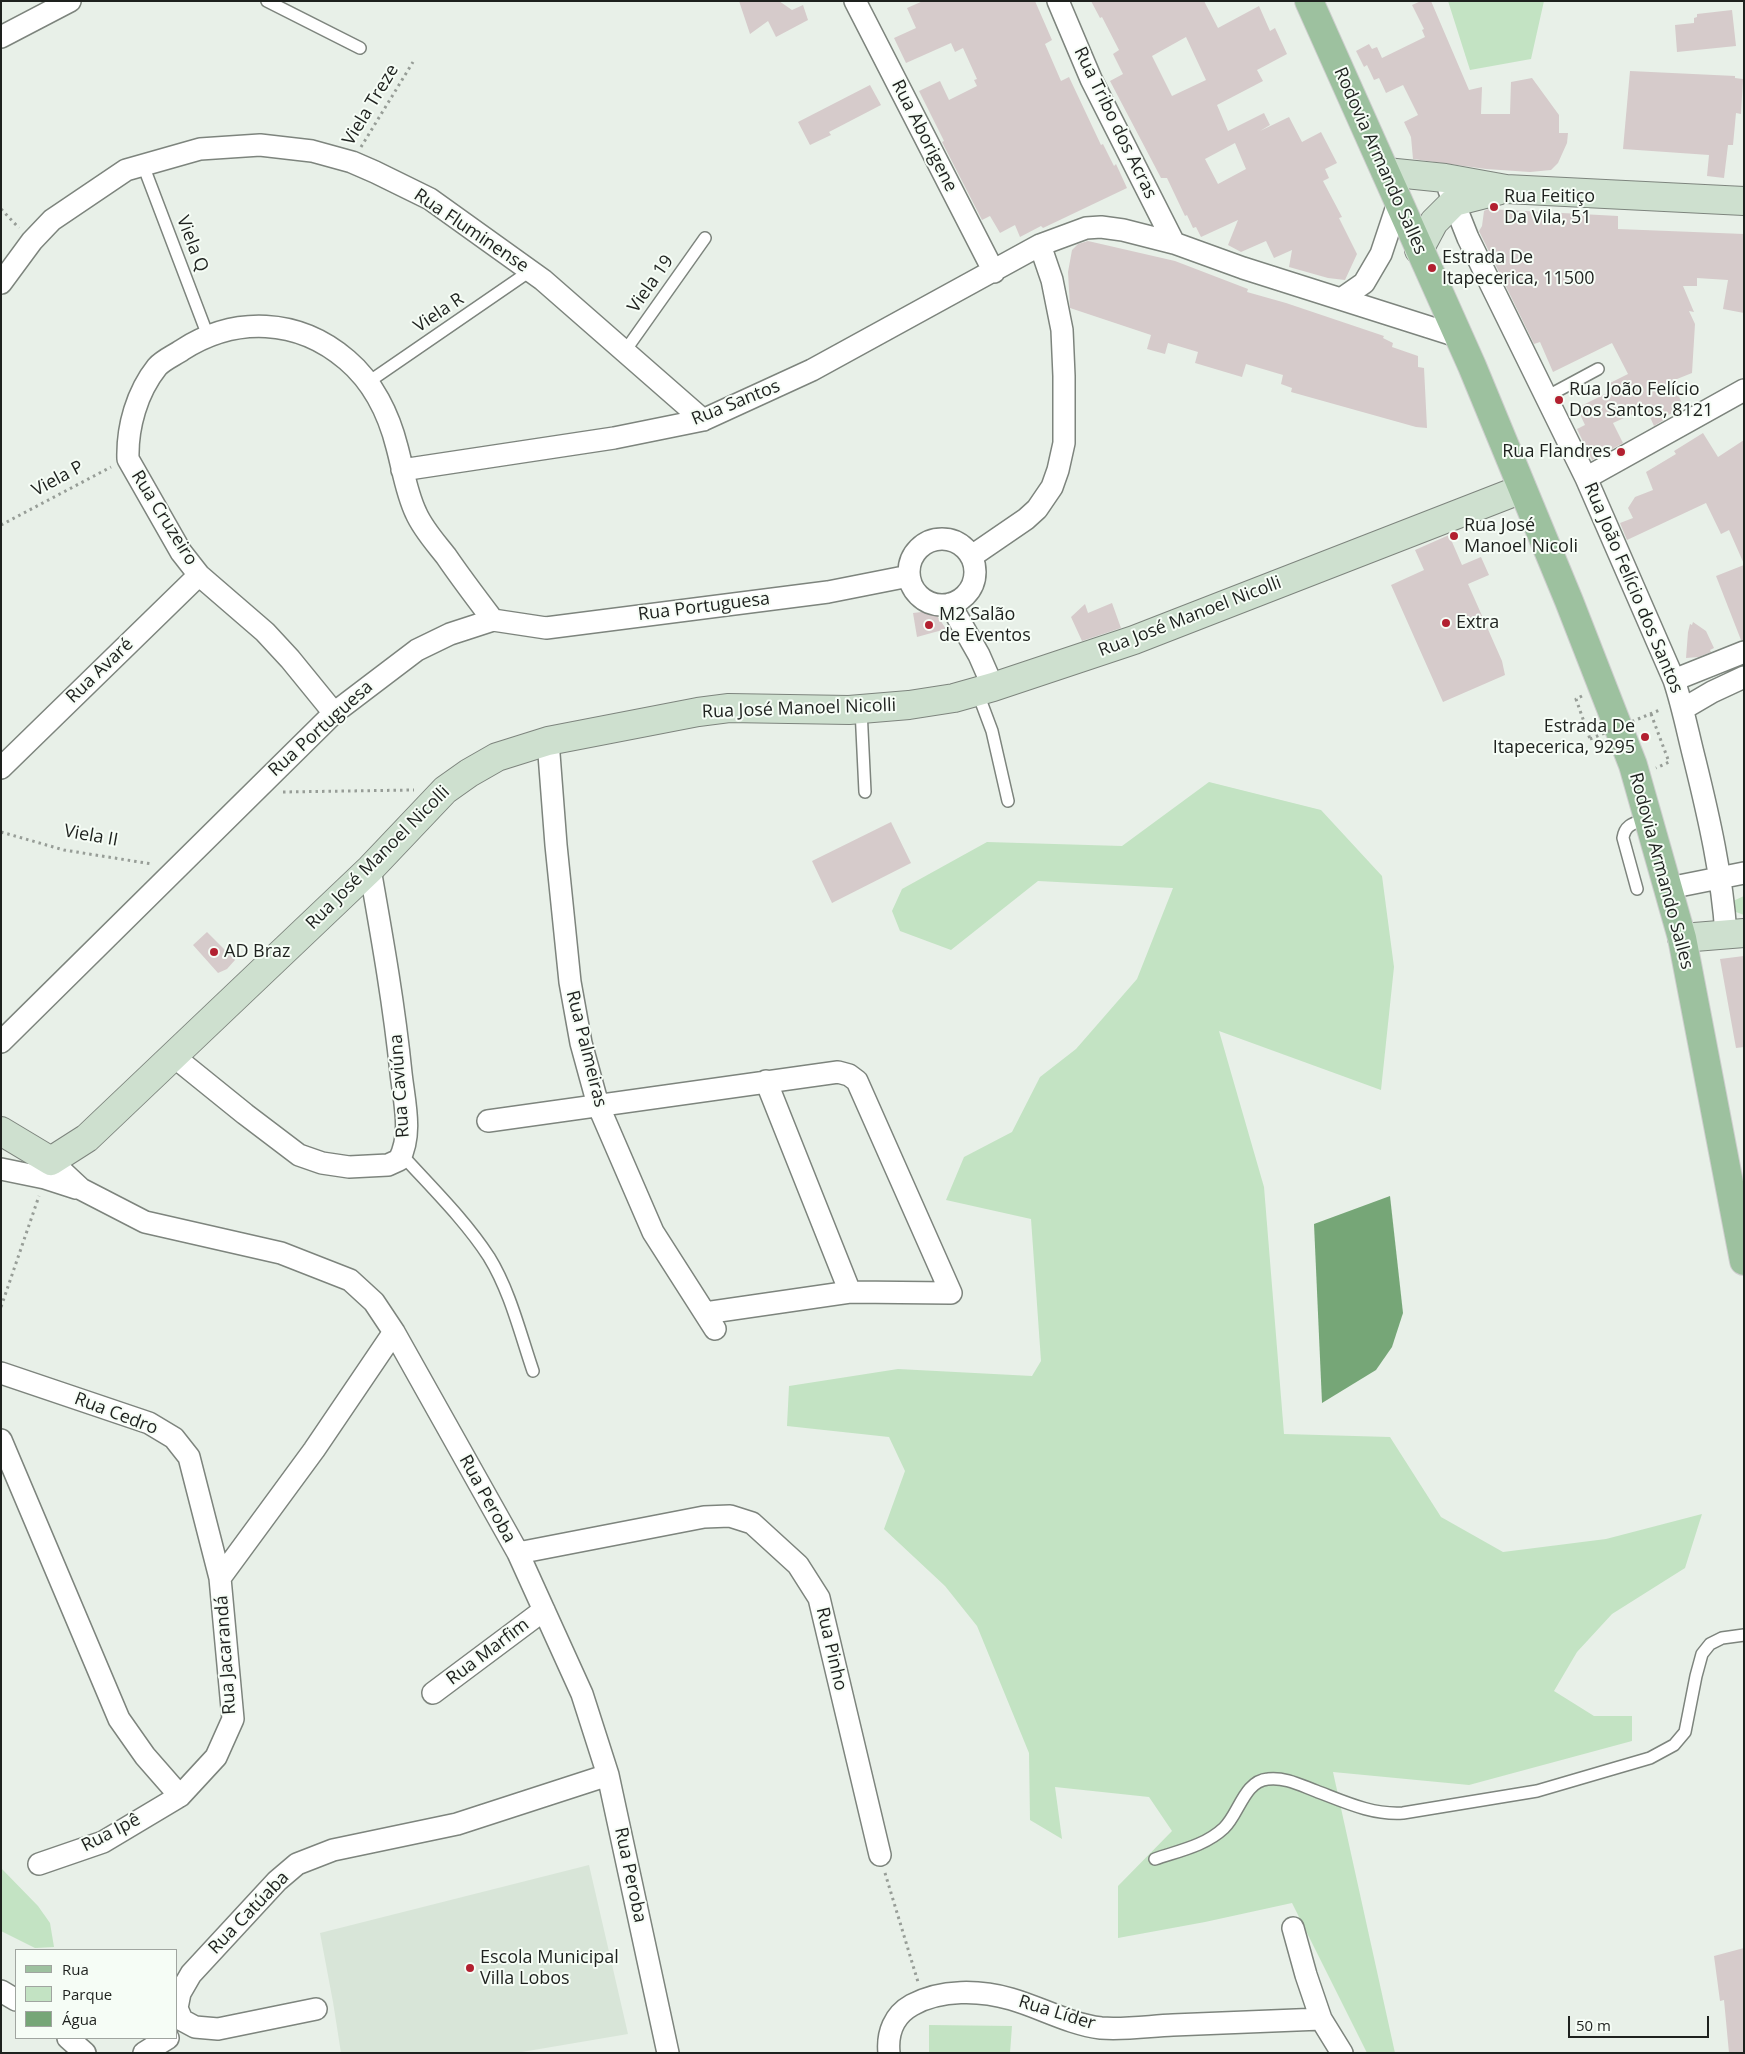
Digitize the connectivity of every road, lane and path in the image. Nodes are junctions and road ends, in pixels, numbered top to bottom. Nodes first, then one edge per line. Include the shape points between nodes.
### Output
1 (70, 1) edge
2 (267, 1) edge
3 (855, 1) edge
4 (1058, 1) edge
5 (1309, 1) edge
6 (1, 37) edge
7 (360, 48) dead end
8 (413, 62) dead end
9 (352, 162) junction
10 (143, 165) junction
11 (1386, 172) junction
12 (1449, 190) junction
13 (1744, 201) edge
14 (1398, 203) junction
15 (1, 208) edge
16 (705, 238) dead end
17 (32, 241) junction
18 (1174, 243) junction
19 (1040, 245) junction
20 (1419, 250) junction
21 (530, 271) junction
22 (994, 272) junction
23 (1, 283) edge
24 (1341, 299) junction
25 (208, 336) junction
26 (1457, 336) junction
27 (625, 351) junction
28 (1598, 369) dead end
29 (367, 383) junction
30 (1744, 390) edge
31 (1546, 398) junction
32 (703, 420) junction
33 (128, 459) junction
34 (402, 470) junction
35 (1586, 478) junction
36 (1522, 489) junction
37 (1, 525) edge
38 (972, 556) junction
39 (199, 575) junction
40 (909, 576) junction
41 (950, 604) junction
42 (493, 620) junction
43 (1744, 652) edge
44 (1744, 676) edge
45 (1674, 680) junction
46 (985, 689) junction
47 (1576, 699) dead end
48 (861, 709) junction
49 (1662, 709) dead end
50 (1683, 709) junction
51 (334, 713) junction
52 (1651, 714) junction
53 (548, 741) junction
54 (1669, 762) dead end
55 (1, 768) edge
56 (444, 790) junction
57 (253, 792) junction
58 (865, 792) dead end
59 (1008, 801) dead end
60 (1649, 818) junction
61 (1, 832) edge
62 (175, 868) junction
63 (370, 869) junction
64 (1744, 873) edge
65 (1720, 877) junction
66 (1669, 888) junction
67 (1637, 889) dead end
68 (1735, 933) edge
69 (1682, 938) junction
70 (1, 1042) edge
71 (172, 1055) junction
72 (766, 1081) junction
73 (598, 1105) junction
74 (488, 1121) dead end
75 (1, 1131) edge
76 (402, 1155) junction
77 (1, 1169) edge
78 (48, 1170) junction
79 (1744, 1261) edge
80 (850, 1292) junction
81 (1, 1307) edge
82 (394, 1332) junction
83 (533, 1371) dead end
84 (1, 1373) edge
85 (1, 1440) edge
86 (518, 1553) junction
87 (220, 1578) junction
88 (544, 1610) junction
89 (1744, 1635) edge
90 (433, 1694) dead end
91 (608, 1775) junction
92 (180, 1796) junction
93 (880, 1855) joint
94 (1155, 1859) dead end
95 (39, 1864) dead end
96 (1293, 1928) dead end
97 (1, 1991) edge
98 (15, 1999) edge
99 (923, 1999) junction
100 (178, 2003) edge
101 (316, 2010) dead end
102 (1321, 2018) junction
103 (178, 2033) edge
104 (69, 2039) edge
105 (167, 2039) edge
106 (85, 2053) edge
107 (144, 2053) edge
108 (668, 2053) edge
109 (888, 2053) edge
110 (1342, 2053) edge

1 - 6 street
2 - 7 lane
3 - 22 street, Rua Aborigene
4 - 18 street, Rua Tribo dos Acras via 1092,79
5 - 11 main road, Rodovia Armando Salles
8 - 9 path, Viela Treze
9 - 10 street, Rua Fluminense via 312,151 260,145 200,149
9 - 21 street, Rua Fluminense via 430,199
10 - 17 street, Rua Fluminense via 126,170 52,220
10 - 25 lane, Viela Q
11 - 12 main road
11 - 14 main road, Rodovia Armando Salles
12 - 13 main road via 1506,189
12 - 20 main road
12 - 31 street, Rua João Felício dos Santos via 1468,238
14 - 20 main road, Rodovia Armando Salles
14 - 24 street via 1381,254 1364,283
15 - 17 path
16 - 27 lane, Viela 19
17 - 23 street, Rua Fluminense
18 - 19 street, Rua Santos via 1101,227 1086,228
18 - 24 street, Rua Santos
19 - 22 street, Rua Santos
19 - 38 street via 1052,280 1062,330 1064,443 1052,487 1037,509
20 - 26 main road, Rodovia Armando Salles
21 - 27 street, Rua Fluminense
21 - 29 lane, Viela R
22 - 32 street, Rua Santos via 812,370
24 - 26 street, Rua Santos
25 - 29 street, Rua Cruzeiro via 240,327 264,325 293,330 323,343 347,360
25 - 33 street, Rua Cruzeiro via 158,366 141,392 132,419
26 - 36 main road, Rodovia Armando Salles
27 - 32 street, Rua Fluminense
28 - 31 lane
29 - 34 street, Rua Cruzeiro via 388,418
30 - 35 street
31 - 35 street, Rua João Felício dos Santos
32 - 34 street, Rua Santos via 614,438
33 - 37 path, Viela P
33 - 39 street, Rua Cruzeiro via 181,552
34 - 42 street, Rua Cruzeiro via 416,513
35 - 45 street, Rua João Felício dos Santos
36 - 46 main road, Rua José Manoel Nicolli via 1134,640
36 - 60 main road, Rodovia Armando Salles via 1624,740
38 - 40 street via 957,541 937,538 919,547 909,565
38 - 41 street via 976,576 973,586 960,601
39 - 51 street, Rua Cruzeiro via 265,632
39 - 55 street, Rua Avaré
40 - 41 street via 919,596 930,603
40 - 42 street, Rua Portuguesa via 828,592 546,628
41 - 46 street via 979,655
42 - 51 street, Rua Portuguesa via 450,634 417,650
43 - 45 street
44 - 50 street
45 - 50 street, Rua João Felício dos Santos
46 - 48 main road, Rua José Manoel Nicolli via 954,698
46 - 59 lane
47 - 52 path, bridge via 1590,739
48 - 53 main road, Rua José Manoel Nicolli via 729,708
48 - 58 lane
49 - 52 path, bridge
50 - 65 street, Rua João Felício dos Santos
51 - 57 street, Rua Portuguesa
52 - 54 path
53 - 56 main road, Rua José Manoel Nicolli via 498,757
53 - 73 street, Rua Palmeiras via 570,982 581,1042
56 - 57 path
56 - 63 main road, Rua José Manoel Nicolli
57 - 62 street, Rua Portuguesa
60 - 66 main road, Rodovia Armando Salles
60 - 67 lane via 1628,825 1622,838
61 - 62 path, Viela II via 64,850
62 - 70 street, Rua Portuguesa
63 - 71 main road, Rua José Manoel Nicolli
63 - 76 street, Rua Caviúna via 394,1005 406,1125
64 - 65 street
65 - 66 street
65 - 68 street, Rua João Felício dos Santos
66 - 69 main road, Rodovia Armando Salles
68 - 69 main road
69 - 79 main road, Rodovia Armando Salles
71 - 76 street, Rua Caviúna via 299,1155 349,1167 388,1165 396,1163
71 - 78 main road, Rua José Manoel Nicolli via 87,1138
72 - 73 street
72 - 80 street
72 - 80 street via 838,1072 857,1081 951,1293
73 - 74 street
73 - 80 street, Rua Palmeiras via 653,1232 710,1321
75 - 78 main road
76 - 83 lane via 449,1206 489,1257 506,1290
77 - 78 street
78 - 81 path
78 - 82 street, Rua Peroba via 145,1222 281,1253 350,1280 374,1302
82 - 86 street, Rua Peroba
82 - 87 street, Rua Jacarandá via 314,1450
84 - 87 street, Rua Cedro via 149,1423 174,1438 189,1457
85 - 92 street via 119,1719 145,1756
86 - 88 street, Rua Peroba
86 - 93 street, Rua Pinho via 704,1517 730,1516 752,1523 798,1565 820,1598
87 - 92 street, Rua Jacarandá via 233,1719 216,1757
88 - 90 street, Rua Marfim
88 - 91 street, Rua Peroba via 582,1694
89 - 94 lane via 1716,1641 1702,1654 1685,1732 1674,1745 1650,1758 1537,1790 1386,1814 1359,1808 1285,1779 1266,1779 1252,1786 1226,1826 1211,1840
91 - 100 street, Rua Catúaba via 458,1824 334,1850 297,1864 277,1881 191,1974
91 - 108 street, Rua Peroba
92 - 95 street, Rua Ipê via 103,1842
93 - 99 path
96 - 102 street
97 - 98 street
99 - 102 street, Rua Líder via 947,1994 978,1994 1011,1999 1058,2018 1102,2028
99 - 109 street, Rua Líder via 904,2010 893,2023
101 - 103 street
102 - 110 street
104 - 106 street
105 - 107 street

